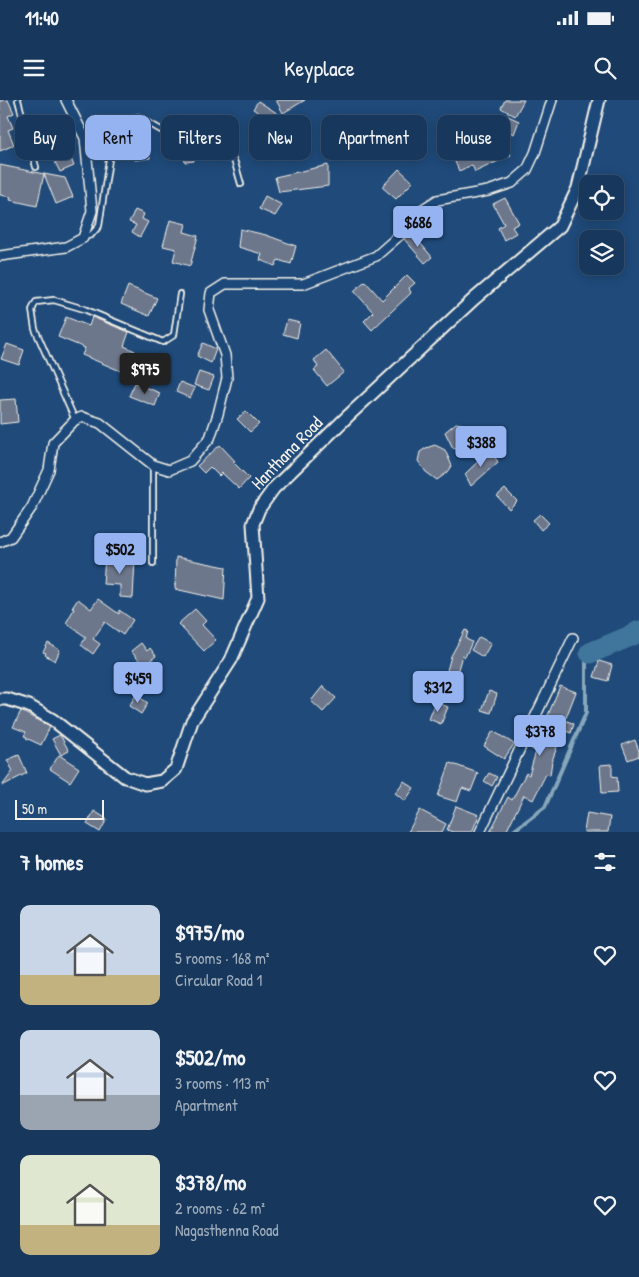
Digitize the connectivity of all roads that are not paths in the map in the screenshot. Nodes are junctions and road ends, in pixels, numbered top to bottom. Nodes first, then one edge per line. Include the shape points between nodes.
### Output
1 (18, 100) edge
2 (66, 100) edge
3 (552, 100) edge
4 (599, 100) edge
5 (36, 167) dead end
6 (241, 184) dead end
7 (83, 238) junction
8 (0, 256) edge
9 (180, 294) dead end
10 (75, 420) junction
11 (153, 465) junction
12 (0, 542) edge
13 (153, 563) dead end
14 (573, 638) dead end
15 (0, 699) edge
16 (480, 832) edge

1 - 5 lane
2 - 7 street via 85,138 92,211
3 - 11 street via 531,162 512,183 437,200 415,214 400,234 376,256 303,284 225,284 211,293 209,310 225,355 227,378 210,438 190,461 169,470
4 - 15 street, Hanthana Road via 578,188 560,226 474,299 348,416 274,488 259,509 253,524 258,598 231,660 192,721 176,769 162,781 145,784 125,777 53,720 29,706
6 - 7 lane via 235,163 219,133 207,127 161,130 138,117 131,119 111,146 99,226
7 - 8 street via 66,247
9 - 10 lane via 174,335 163,342 84,309 54,300 36,302 32,310 35,330
10 - 11 street via 82,417 100,423
10 - 12 street via 53,443 49,470 32,507 11,537
11 - 13 lane
14 - 16 street

